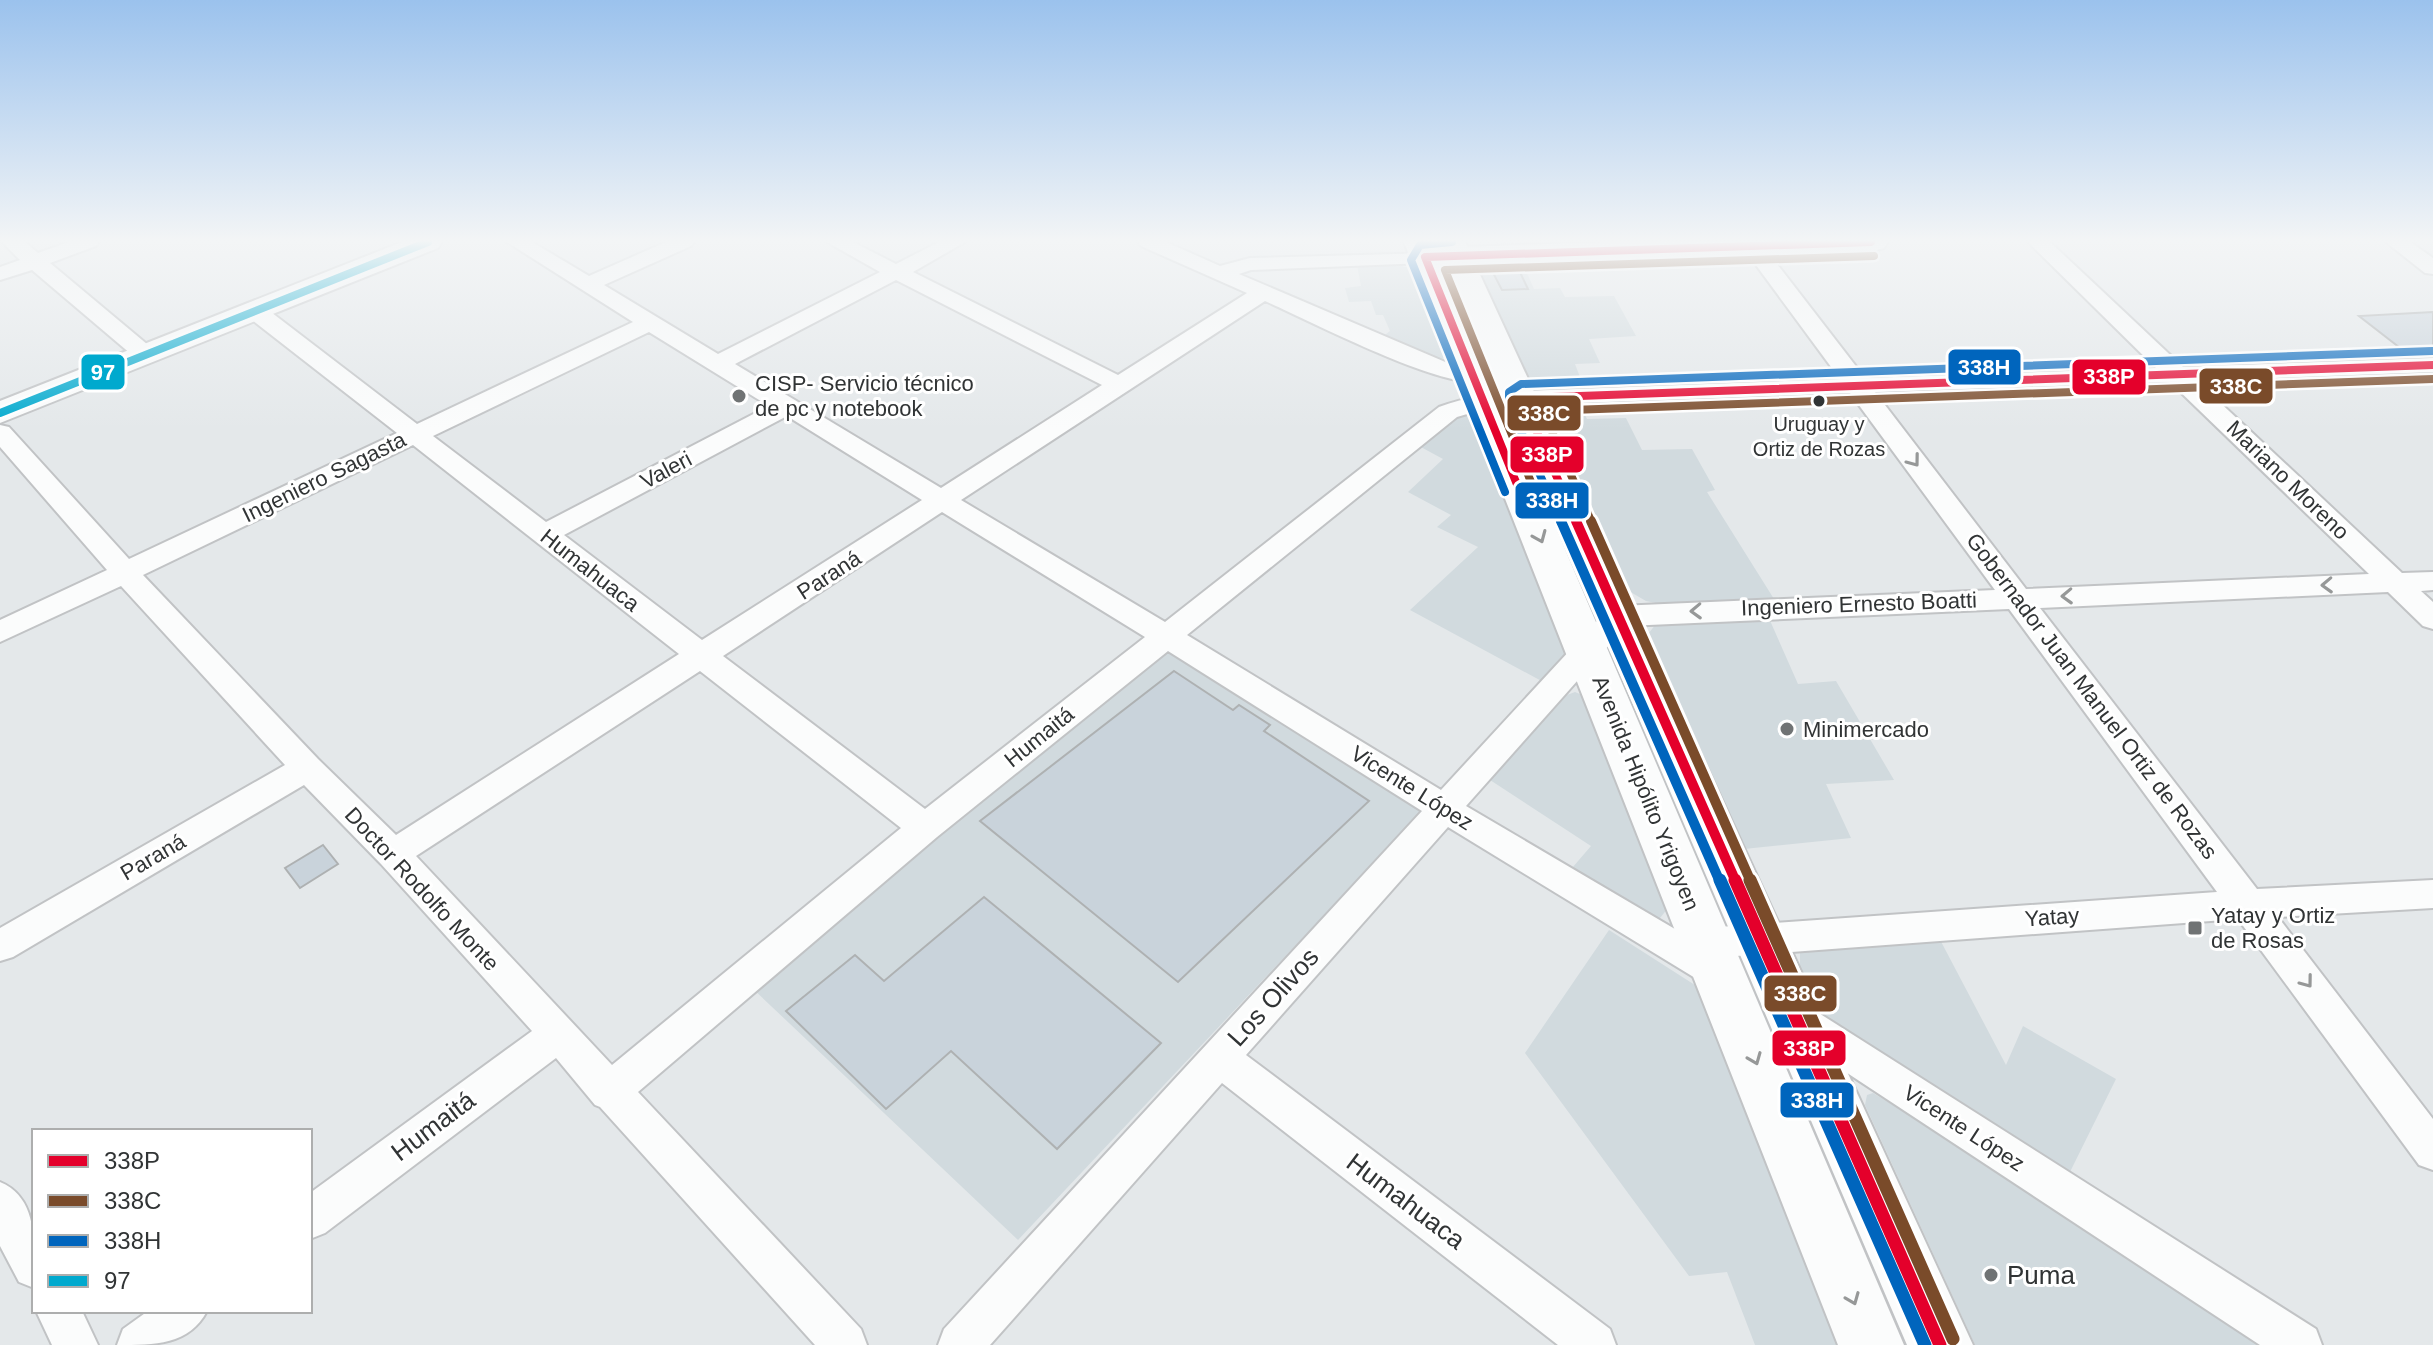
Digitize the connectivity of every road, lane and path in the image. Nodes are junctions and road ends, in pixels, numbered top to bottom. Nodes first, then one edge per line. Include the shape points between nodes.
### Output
1 (87, 305) edge
2 (270, 305) edge
3 (621, 305) edge
4 (834, 305) edge
5 (961, 305) edge
6 (1244, 305) edge
7 (1290, 305) edge
8 (1459, 305) edge
9 (1459, 305) edge
10 (1797, 305) edge
11 (2104, 305) edge
12 (255, 311) junction
13 (649, 323) junction
14 (146, 355) junction
15 (718, 363) junction
16 (2433, 365) edge
17 (2176, 374) junction
18 (1121, 386) junction
19 (1859, 387) junction
20 (1492, 392) junction
21 (788, 406) junction
22 (0, 413) edge
23 (0, 432) edge
24 (413, 434) junction
25 (944, 501) junction
26 (544, 534) junction
27 (125, 573) junction
28 (2433, 581) edge
29 (2395, 583) junction
30 (2017, 597) junction
31 (2433, 619) edge
32 (0, 632) edge
33 (1602, 632) junction
34 (1166, 636) junction
35 (702, 656) junction
36 (307, 768) junction
37 (1443, 808) junction
38 (925, 828) junction
39 (393, 854) junction
40 (2433, 894) edge
41 (2248, 904) junction
42 (0, 946) edge
43 (1715, 950) junction
44 (1797, 1019) junction
45 (557, 1035) junction
46 (1218, 1057) junction
47 (609, 1092) junction
48 (2433, 1151) edge
49 (0, 1203) edge
50 (312, 1217) edge
51 (32, 1263) edge
52 (59, 1313) edge
53 (182, 1313) edge
54 (76, 1345) edge
55 (139, 1345) edge
56 (845, 1345) edge
57 (960, 1345) edge
58 (1594, 1345) edge
59 (1871, 1345) edge
60 (1940, 1345) edge
61 (2300, 1345) edge

1 - 14 street
2 - 12 street
3 - 13 street, Vicente López
4 - 15 street
5 - 18 street
6 - 18 street, Paraná
7 - 20 street
8 - 20 main road, Avenida Hipólito Yrigoyen
9 - 20 main road, Avenida Hipólito Yrigoyen
10 - 19 street, Gobernador Juan Manuel Ortiz de Rozas
11 - 17 street, Mariano Moreno
12 - 14 street
12 - 24 street, Humahuaca
13 - 15 street, Vicente López
13 - 24 street, Ingeniero Sagasta
14 - 22 street
15 - 21 street, Vicente López
16 - 17 street
17 - 19 street
17 - 29 street, Mariano Moreno
18 - 25 street, Paraná
19 - 20 street
19 -> 30 street, Gobernador Juan Manuel Ortiz de Rozas
20 - 33 main road, Avenida Hipólito Yrigoyen
20 - 34 street, Humaitá via 1448,412
21 - 25 street, Vicente López
21 - 26 street, Valeri
23 - 27 street, Doctor Rodolfo Monte
24 - 26 street, Humahuaca
24 - 27 street, Ingeniero Sagasta
25 - 34 street, Vicente López
25 - 35 street, Paraná
26 - 35 street, Humahuaca
27 - 32 street, Ingeniero Sagasta
27 - 36 street, Doctor Rodolfo Monte
28 - 29 street, Ingeniero Ernesto Boatti
29 -> 30 street, Ingeniero Ernesto Boatti
29 - 31 street, Mariano Moreno
30 -> 33 street, Ingeniero Ernesto Boatti
30 - 41 street, Gobernador Juan Manuel Ortiz de Rozas
33 - 37 street, Los Olivos
33 - 43 main road, Avenida Hipólito Yrigoyen
34 - 37 street, Vicente López
34 - 38 street, Humaitá
35 - 38 street, Humahuaca
35 - 39 street, Paraná
36 - 39 street, Doctor Rodolfo Monte
36 - 42 street, Paraná
37 - 43 street, Vicente López
37 - 46 street, Los Olivos
38 - 47 street, Humaitá
39 - 45 street, Doctor Rodolfo Monte
40 - 41 street, Yatay
41 - 43 street, Yatay
41 -> 48 street, Gobernador Juan Manuel Ortiz de Rozas
43 - 44 main road, Avenida Hipólito Yrigoyen
43 -> 59 main road, Avenida Hipólito Yrigoyen
44 - 60 main road, Avenida Hipólito Yrigoyen
44 - 61 street, Vicente López
45 - 47 street, Doctor Rodolfo Monte
45 - 50 street, Humaitá
46 - 57 street, Los Olivos
46 - 58 street, Humahuaca
47 - 56 street, Doctor Rodolfo Monte
49 - 51 street
52 - 54 street
53 - 55 street

